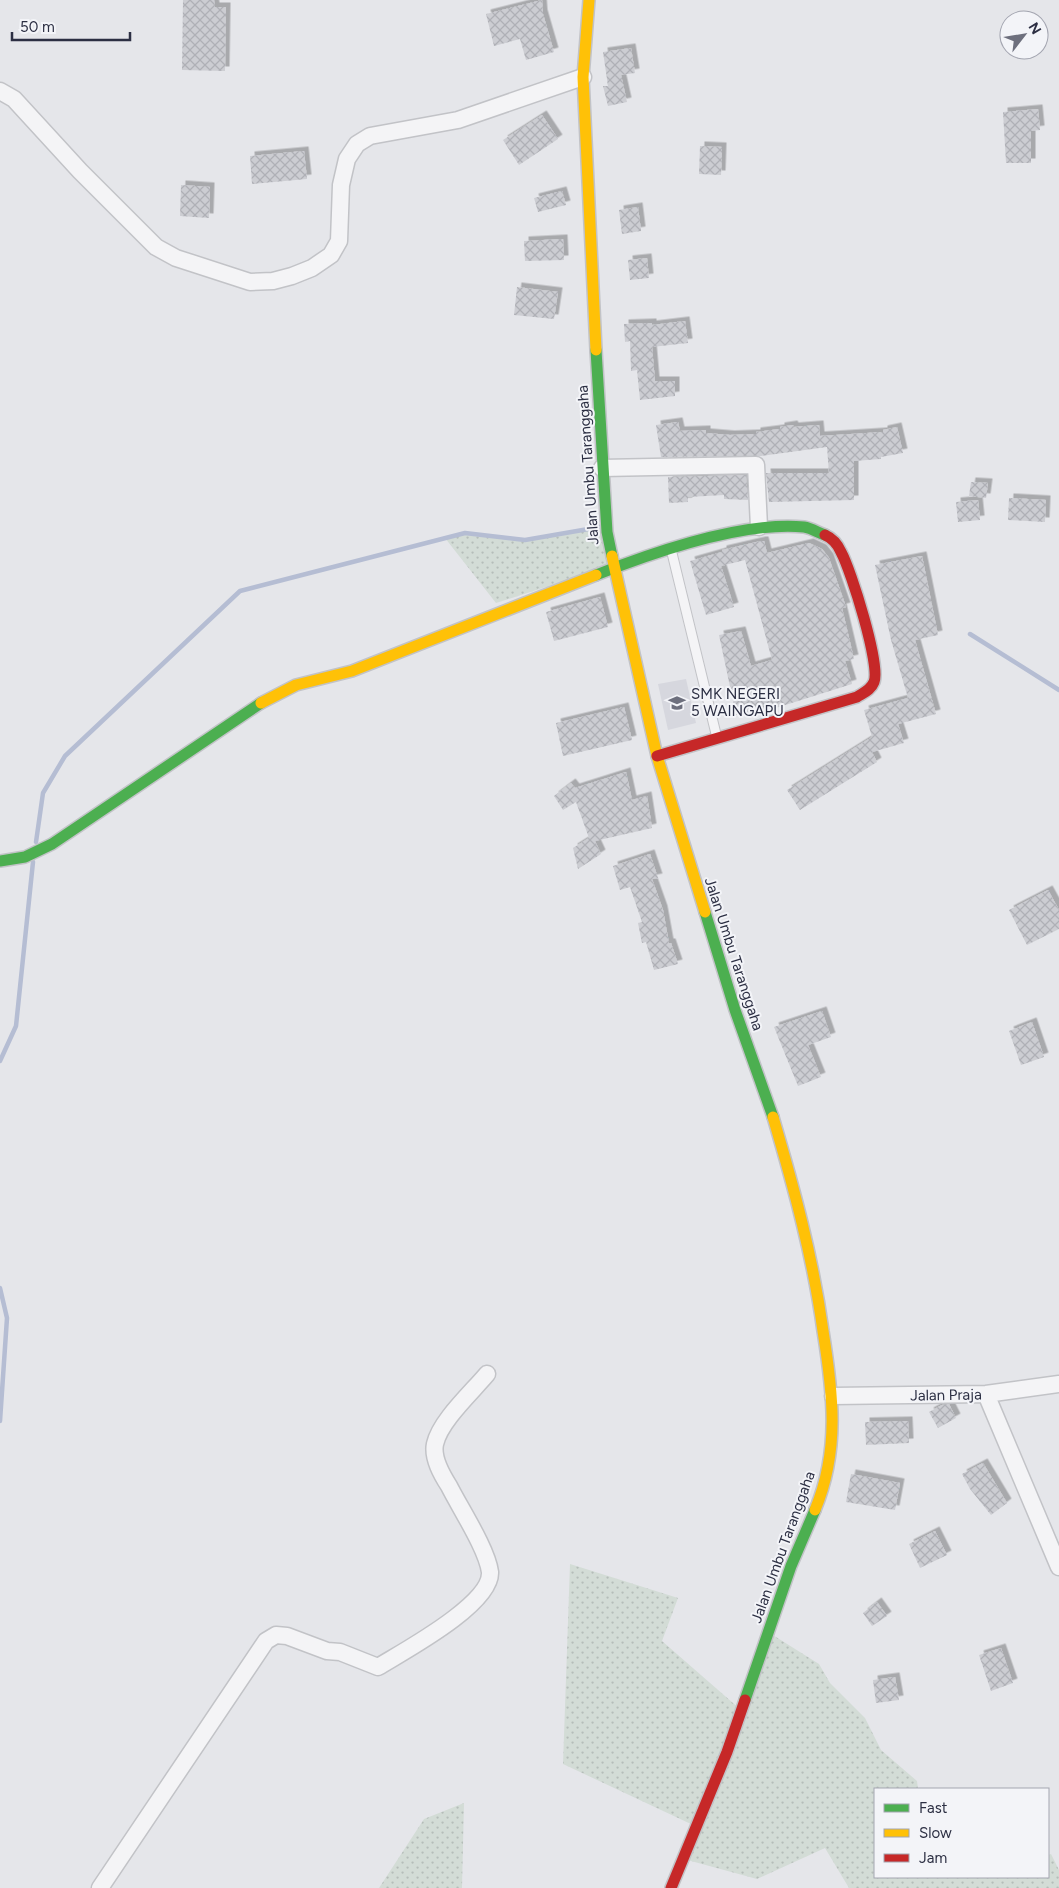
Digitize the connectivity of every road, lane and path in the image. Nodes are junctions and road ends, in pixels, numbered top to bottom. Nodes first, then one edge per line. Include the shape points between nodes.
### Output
1 (589, 0) edge
2 (584, 77) junction
3 (0, 91) edge
4 (602, 468) junction
5 (759, 527) junction
6 (671, 548) junction
7 (613, 568) junction
8 (717, 738) junction
9 (657, 756) junction
10 (0, 861) edge
11 (487, 1374) dead end
12 (1059, 1384) edge
13 (986, 1394) junction
14 (833, 1396) junction
15 (1059, 1567) edge
16 (100, 1888) edge
17 (671, 1888) edge

1 - 2 street, Jalan Umbu Taranggaha
2 - 3 street via 458,120 363,140 352,149 347,159 341,185 339,241 331,255 292,276 250,282 176,258 156,247 14,99
2 - 4 street, Jalan Umbu Taranggaha
4 - 5 street via 756,465
4 - 7 street, Jalan Umbu Taranggaha
5 - 6 street
5 - 8 street via 806,527 820,531 831,538 841,551 861,609 876,669 875,681 871,688 856,697
6 - 7 street
6 - 8 lane
7 - 9 street, Jalan Umbu Taranggaha
7 - 10 street via 352,671 296,685 279,693 52,844 25,857
8 - 9 street
9 - 14 street, Jalan Umbu Taranggaha via 795,1193 817,1288
11 - 16 street via 442,1427 434,1444 440,1470 487,1558 490,1582 482,1595 439,1630 378,1667 287,1636 276,1636 266,1642
12 - 13 street, Jalan Praja
13 - 14 street, Jalan Praja
13 - 15 street
14 - 17 street, Jalan Umbu Taranggaha via 827,1471 818,1502 791,1566 727,1752

